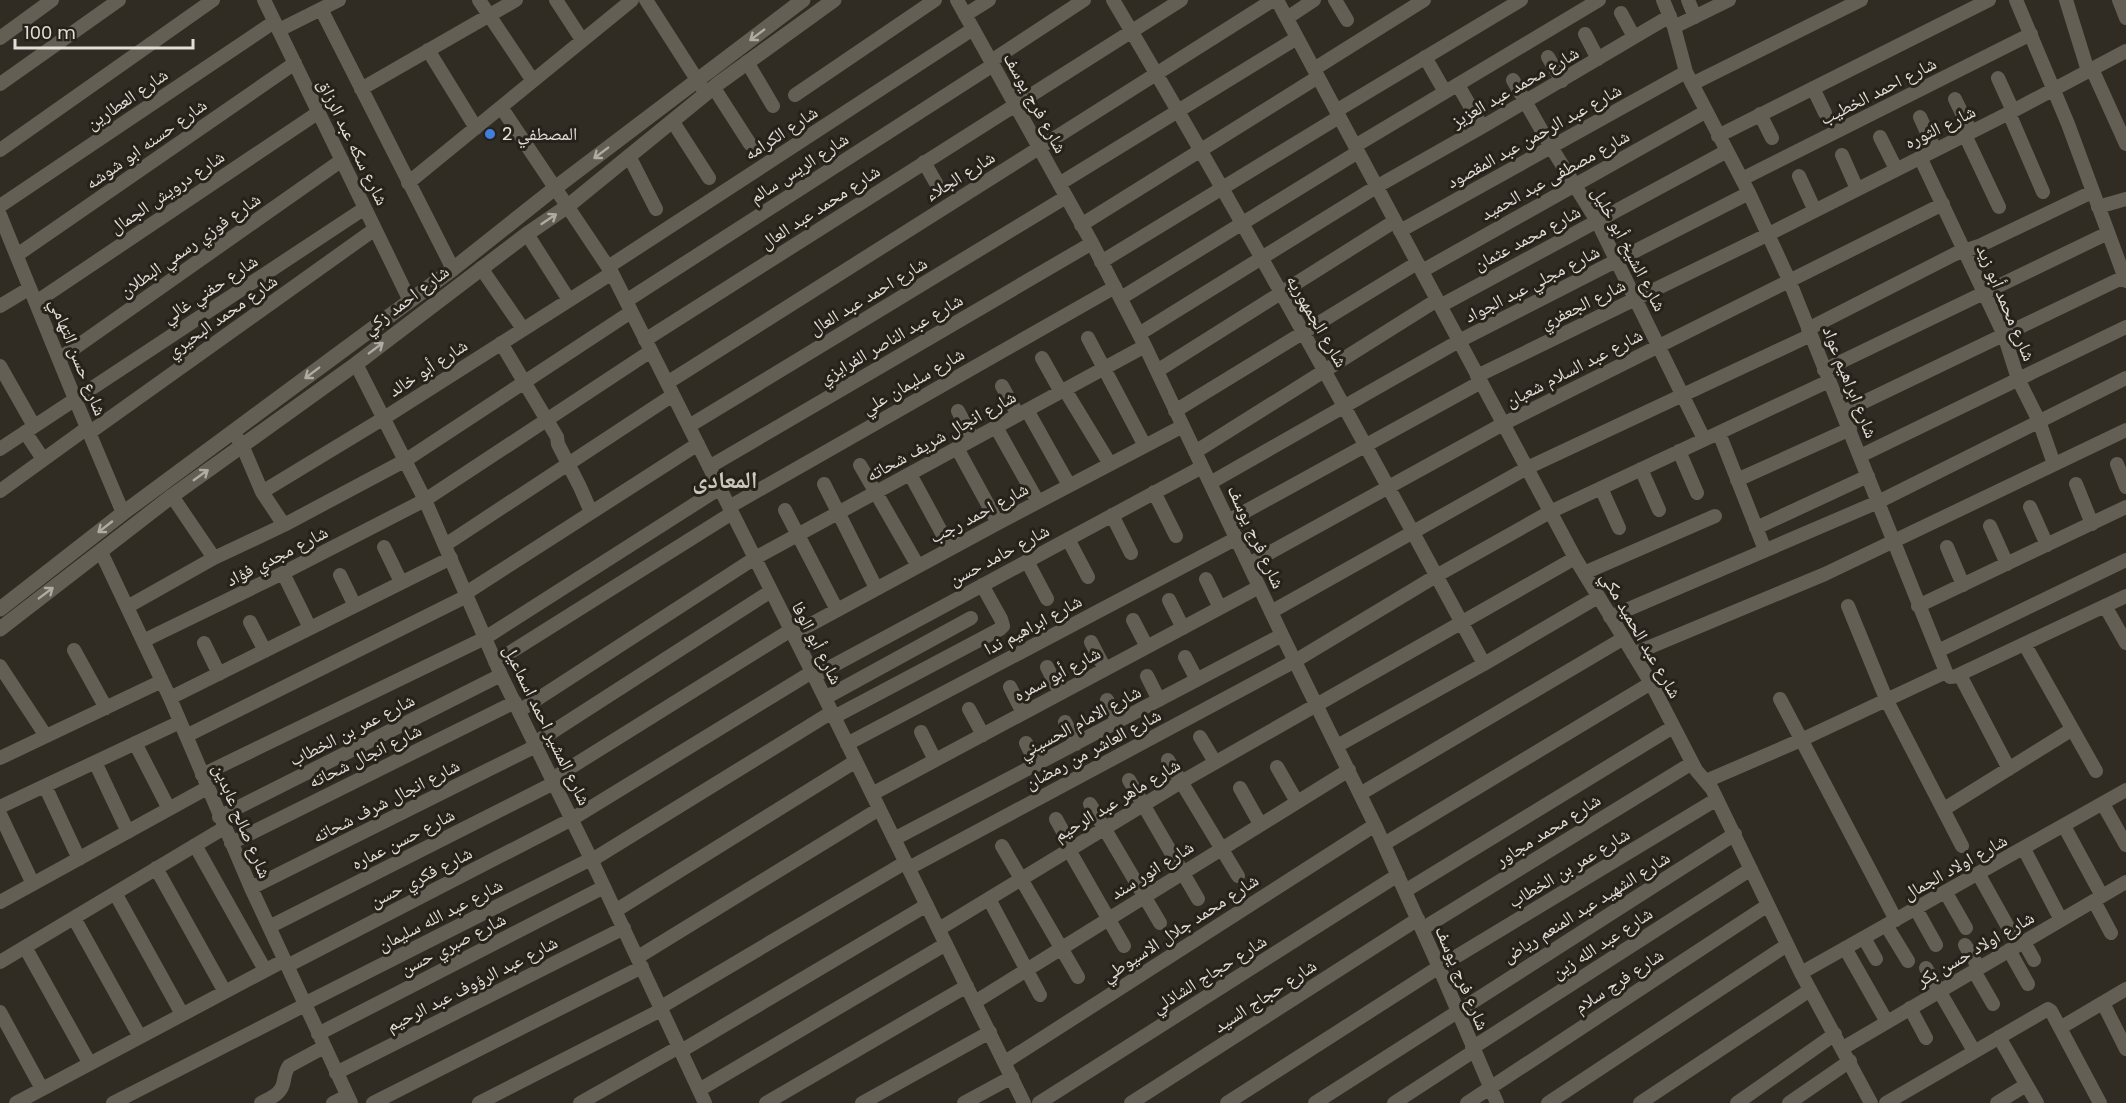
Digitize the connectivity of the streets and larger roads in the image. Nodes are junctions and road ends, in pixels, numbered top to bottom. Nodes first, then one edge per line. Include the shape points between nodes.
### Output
1 (52, 0) edge
2 (119, 0) edge
3 (213, 0) edge
4 (264, 0) edge
5 (339, 0) edge
6 (479, 0) edge
7 (516, 0) edge
8 (556, 0) edge
9 (632, 0) edge
10 (803, 0) edge
11 (834, 0) edge
12 (935, 0) edge
13 (957, 0) edge
14 (989, 0) edge
15 (1084, 0) edge
16 (1113, 0) edge
17 (1181, 0) edge
18 (1275, 0) edge
19 (1314, 0) edge
20 (1335, 0) edge
21 (1424, 0) edge
22 (1521, 0) edge
23 (1599, 0) edge
24 (1663, 0) edge
25 (1688, 0) edge
26 (1728, 0) edge
27 (1861, 0) edge
28 (1989, 0) edge
29 (2016, 0) edge
30 (2066, 0) edge
31 (2119, 0) edge
32 (653, 2) edge
33 (321, 9) junction
34 (1621, 13) dead end
35 (965, 15) junction
36 (488, 16) junction
37 (1695, 17) junction
38 (1287, 18) junction
39 (2126, 18) edge
40 (1347, 20) dead end
41 (1672, 21) junction
42 (276, 26) junction
43 (973, 29) junction
44 (1131, 31) junction
45 (1585, 34) dead end
46 (2031, 34) junction
47 (1634, 37) junction
48 (0, 38) edge
49 (1297, 38) junction
50 (582, 40) junction
51 (428, 50) junction
52 (2126, 51) edge
53 (1425, 57) junction
54 (1548, 57) dead end
55 (1599, 59) junction
56 (747, 62) junction
57 (295, 63) junction
58 (992, 63) junction
59 (2090, 70) junction
60 (1316, 73) junction
61 (1156, 74) junction
62 (1689, 78) junction
63 (1998, 78) dead end
64 (697, 80) junction
65 (1513, 80) dead end
66 (533, 81) junction
67 (1562, 81) junction
68 (0, 84) edge
69 (1458, 84) junction
70 (1813, 88) junction
71 (361, 89) junction
72 (2053, 89) junction
73 (710, 91) junction
74 (1445, 92) junction
75 (795, 95) dead end
76 (1955, 99) dead end
77 (1526, 102) junction
78 (1015, 104) junction
79 (773, 106) dead end
80 (501, 107) junction
81 (1178, 111) junction
82 (319, 112) junction
83 (1705, 112) junction
84 (2011, 112) junction
85 (1826, 113) dead end
86 (1337, 114) junction
87 (1760, 114) junction
88 (1920, 117) dead end
89 (673, 122) junction
90 (1482, 127) junction
91 (476, 128) junction
92 (1968, 133) junction
93 (1718, 136) junction
94 (1880, 136) dead end
95 (1772, 138) dead end
96 (750, 144) dead end
97 (2126, 144) edge
98 (1551, 147) junction
99 (1039, 148) junction
100 (1356, 149) junction
101 (0, 150) edge
102 (1201, 150) junction
103 (1935, 150) junction
104 (1727, 151) junction
105 (1842, 155) dead end
106 (629, 156) junction
107 (1920, 157) junction
108 (342, 160) junction
109 (924, 162) junction
110 (1896, 169) junction
111 (1799, 176) dead end
112 (709, 178) dead end
113 (1742, 179) junction
114 (408, 183) junction
115 (936, 183) dead end
116 (1059, 184) junction
117 (1574, 185) junction
118 (1376, 187) junction
119 (555, 188) junction
120 (1222, 188) junction
121 (1857, 189) junction
122 (2043, 192) dead end
123 (2092, 192) junction
124 (1749, 193) junction
125 (1066, 197) junction
126 (2126, 199) edge
127 (1943, 204) junction
128 (0, 206) edge
129 (568, 206) junction
130 (1999, 207) dead end
131 (2098, 207) junction
132 (365, 208) junction
133 (656, 209) dead end
134 (1815, 211) junction
135 (0, 216) edge
136 (1597, 221) junction
137 (1242, 223) junction
138 (1081, 225) junction
139 (1397, 226) junction
140 (375, 229) junction
141 (2108, 233) junction
142 (527, 234) junction
143 (1769, 234) junction
144 (1092, 243) junction
145 (1966, 251) junction
146 (17, 255) junction
147 (1261, 257) junction
148 (1618, 261) junction
149 (1101, 262) junction
150 (1419, 267) junction
151 (453, 268) junction
152 (481, 268) junction
153 (610, 270) junction
154 (2125, 279) edge
155 (1789, 280) junction
156 (30, 288) junction
157 (1985, 292) junction
158 (1118, 293) junction
159 (1280, 293) junction
160 (1636, 298) junction
161 (569, 300) junction
162 (410, 301) junction
163 (36, 302) junction
164 (1439, 303) junction
165 (0, 306) edge
166 (628, 306) junction
167 (2126, 327) edge
168 (523, 329) junction
169 (1303, 332) junction
170 (1810, 332) junction
171 (2004, 335) junction
172 (1088, 339) dead end
173 (1142, 340) junction
174 (1459, 341) junction
175 (501, 343) junction
176 (648, 345) junction
177 (1659, 346) junction
178 (1042, 358) dead end
179 (59, 359) junction
180 (356, 364) junction
181 (0, 366) edge
182 (1104, 369) junction
183 (1324, 370) junction
184 (1157, 371) junction
185 (1827, 375) junction
186 (2126, 378) edge
187 (1479, 379) junction
188 (2018, 379) junction
189 (524, 383) junction
190 (1002, 386) dead end
191 (670, 389) junction
192 (1063, 391) junction
193 (1683, 395) junction
194 (75, 399) junction
195 (1344, 406) junction
196 (958, 411) dead end
197 (1175, 411) junction
198 (1843, 412) junction
199 (1022, 413) junction
200 (384, 418) junction
201 (547, 419) junction
202 (2039, 422) junction
203 (1503, 424) junction
204 (689, 426) junction
205 (1183, 426) junction
206 (996, 427) junction
207 (30, 429) junction
208 (1850, 429) junction
209 (88, 430) junction
210 (2126, 430) edge
211 (232, 432) junction
212 (1719, 433) junction
213 (973, 439) junction
214 (1704, 439) junction
215 (698, 444) junction
216 (242, 445) junction
217 (1145, 446) junction
218 (1366, 446) junction
219 (0, 448) edge
220 (957, 448) junction
221 (1679, 451) junction
222 (1195, 452) junction
223 (1860, 456) junction
224 (44, 459) junction
225 (406, 460) junction
226 (568, 464) junction
227 (1110, 464) junction
228 (2054, 464) junction
229 (2116, 464) dead end
230 (860, 465) dead end
231 (1202, 466) junction
232 (709, 467) junction
233 (1527, 468) junction
234 (1641, 469) junction
235 (910, 474) junction
236 (1868, 476) junction
237 (1737, 480) junction
238 (1210, 483) junction
239 (824, 484) dead end
240 (2076, 484) dead end
241 (1069, 485) junction
242 (1388, 487) junction
243 (1601, 488) junction
244 (2126, 488) edge
245 (720, 489) junction
246 (0, 491) edge
247 (262, 492) junction
248 (876, 492) junction
249 (1154, 492) junction
250 (1697, 493) dead end
251 (172, 496) junction
252 (425, 500) junction
253 (1038, 501) junction
254 (1878, 502) junction
255 (2030, 507) dead end
256 (2126, 507) edge
257 (731, 510) junction
258 (785, 510) dead end
259 (1659, 510) dead end
260 (591, 512) junction
261 (1550, 512) junction
262 (123, 513) junction
263 (838, 513) junction
264 (1112, 515) junction
265 (1715, 516) dead end
266 (1228, 521) junction
267 (998, 523) junction
268 (2092, 524) junction
269 (284, 525) junction
270 (1990, 526) dead end
271 (1619, 528) dead end
272 (1756, 528) junction
273 (1412, 532) junction
274 (798, 535) junction
275 (1176, 536) dead end
276 (1237, 538) junction
277 (1068, 539) junction
278 (1893, 542) junction
279 (2047, 545) junction
280 (384, 547) dead end
281 (1947, 547) dead end
282 (950, 548) junction
283 (1765, 550) junction
284 (448, 551) junction
285 (101, 552) junction
286 (1131, 553) dead end
287 (214, 558) junction
288 (755, 558) junction
289 (1575, 558) junction
290 (2126, 560) edge
291 (1027, 561) junction
292 (1249, 564) junction
293 (2007, 564) junction
294 (918, 566) junction
295 (283, 573) junction
296 (1584, 573) junction
297 (340, 575) dead end
298 (1436, 576) junction
299 (1088, 577) dead end
300 (1206, 579) dead end
301 (401, 582) junction
302 (982, 585) junction
303 (1963, 585) junction
304 (1259, 587) junction
305 (876, 588) junction
306 (771, 591) junction
307 (466, 594) junction
308 (2126, 596) edge
309 (1598, 597) junction
310 (1047, 599) dead end
311 (1169, 600) dead end
312 (355, 606) junction
313 (1848, 606) dead end
314 (1918, 606) junction
315 (2105, 606) junction
316 (128, 607) junction
317 (1220, 608) junction
318 (0, 609) edge
319 (837, 610) junction
320 (1271, 612) junction
321 (1610, 617) junction
322 (971, 618) dead end
323 (1133, 620) dead end
324 (250, 622) dead end
325 (1461, 622) junction
326 (1, 625) edge
327 (310, 628) junction
328 (1183, 628) junction
329 (792, 632) junction
330 (1282, 635) junction
331 (485, 638) junction
332 (1623, 638) junction
333 (143, 641) junction
334 (1091, 642) dead end
335 (204, 643) dead end
336 (2126, 643) edge
337 (2025, 645) junction
338 (1147, 647) junction
339 (74, 650) dead end
340 (265, 651) junction
341 (1938, 651) junction
342 (1633, 654) junction
343 (1185, 657) dead end
344 (1294, 661) junction
345 (495, 662) junction
346 (1484, 664) junction
347 (0, 666) edge
348 (1047, 667) dead end
349 (1105, 669) junction
350 (219, 674) junction
351 (813, 674) junction
352 (1951, 674) junction
353 (501, 675) junction
354 (1147, 676) dead end
355 (1197, 680) junction
356 (162, 681) junction
357 (1651, 683) junction
358 (1010, 687) dead end
359 (1060, 693) junction
360 (170, 698) junction
361 (825, 698) junction
362 (1780, 699) dead end
363 (1107, 700) dead end
364 (1159, 700) junction
365 (1887, 701) junction
366 (1316, 704) junction
367 (517, 706) junction
368 (106, 708) junction
369 (969, 709) dead end
370 (1023, 713) junction
371 (833, 715) junction
372 (180, 722) junction
373 (1065, 722) dead end
374 (1118, 722) junction
375 (1673, 727) junction
376 (2071, 730) junction
377 (921, 732) dead end
378 (982, 735) junction
379 (46, 736) junction
380 (186, 736) junction
381 (1200, 737) dead end
382 (1801, 740) junction
383 (1026, 743) dead end
384 (135, 744) junction
385 (847, 744) junction
386 (1076, 744) junction
387 (535, 745) junction
388 (1337, 746) junction
389 (0, 758) edge
390 (935, 760) junction
391 (1168, 760) dead end
392 (856, 761) junction
393 (95, 762) junction
394 (1215, 762) junction
395 (1692, 763) junction
396 (1037, 765) junction
397 (1277, 767) dead end
398 (2009, 769) junction
399 (1349, 771) junction
400 (2096, 771) dead end
401 (202, 775) junction
402 (1129, 780) dead end
403 (553, 781) junction
404 (1706, 781) junction
405 (1181, 782) junction
406 (45, 786) junction
407 (207, 788) junction
408 (1240, 789) dead end
409 (2126, 790) edge
410 (872, 794) junction
411 (1360, 794) junction
412 (1718, 799) junction
413 (1297, 802) junction
414 (1090, 804) dead end
415 (2103, 804) junction
416 (1143, 805) junction
417 (0, 807) edge
418 (879, 808) junction
419 (169, 809) junction
420 (1944, 809) junction
421 (0, 814) edge
422 (572, 819) junction
423 (1056, 819) dead end
424 (222, 822) junction
425 (1260, 824) junction
426 (1375, 825) junction
427 (2064, 826) junction
428 (1104, 829) junction
429 (128, 832) junction
430 (1735, 834) junction
431 (894, 839) junction
432 (231, 843) junction
433 (1384, 844) junction
434 (195, 845) junction
435 (2126, 845) edge
436 (1002, 846) dead end
437 (1962, 846) dead end
438 (1221, 848) junction
439 (1070, 849) junction
440 (2024, 849) junction
441 (79, 859) junction
442 (592, 860) junction
443 (907, 865) junction
444 (156, 868) junction
445 (1751, 869) junction
446 (1182, 872) junction
447 (1398, 875) junction
448 (1978, 875) junction
449 (1238, 876) dead end
450 (1021, 879) junction
451 (2126, 882) edge
452 (33, 884) junction
453 (604, 887) junction
454 (251, 888) junction
455 (1405, 891) junction
456 (115, 893) junction
457 (1946, 893) junction
458 (1144, 896) junction
459 (2098, 898) junction
460 (988, 899) junction
461 (1198, 899) dead end
462 (0, 902) edge
463 (1768, 905) junction
464 (927, 906) junction
465 (1916, 909) junction
466 (615, 910) junction
467 (74, 918) junction
468 (1108, 918) junction
469 (2061, 920) junction
470 (1160, 923) dead end
471 (1891, 923) junction
472 (1420, 924) junction
473 (269, 927) junction
474 (624, 928) junction
475 (1966, 928) dead end
476 (939, 929) junction
477 (2111, 933) dead end
478 (1864, 938) junction
479 (946, 944) junction
480 (1787, 945) junction
481 (1936, 945) dead end
482 (1965, 945) dead end
483 (1124, 946) dead end
484 (2017, 946) junction
485 (25, 947) junction
486 (1061, 948) junction
487 (1845, 948) junction
488 (1876, 959) dead end
489 (2034, 960) dead end
490 (1908, 961) dead end
491 (0, 962) edge
492 (640, 962) junction
493 (286, 963) junction
494 (1439, 967) junction
495 (1926, 968) dead end
496 (1976, 969) junction
497 (266, 970) junction
498 (1026, 970) junction
499 (1800, 973) junction
500 (1078, 977) dead end
501 (2028, 984) dead end
502 (967, 986) junction
503 (2126, 989) edge
504 (1810, 990) junction
505 (1940, 991) junction
506 (225, 992) junction
507 (1040, 995) dead end
508 (975, 1002) junction
509 (2103, 1003) junction
510 (1993, 1004) dead end
511 (305, 1005) junction
512 (1910, 1008) junction
513 (661, 1009) junction
514 (1457, 1011) junction
515 (0, 1012) edge
516 (182, 1014) junction
517 (1887, 1022) junction
518 (2060, 1028) junction
519 (990, 1032) junction
520 (318, 1034) junction
521 (1835, 1035) junction
522 (140, 1037) junction
523 (1999, 1037) junction
524 (1926, 1038) dead end
525 (324, 1047) junction
526 (680, 1049) junction
527 (1473, 1049) junction
528 (2126, 1049) edge
529 (1974, 1052) junction
530 (1846, 1054) junction
531 (1005, 1062) junction
532 (90, 1064) junction
533 (336, 1073) junction
534 (1012, 1077) junction
535 (2026, 1085) junction
536 (1490, 1088) junction
537 (42, 1089) junction
538 (698, 1098) edge
539 (279, 1099) edge
540 (349, 1099) edge
541 (16, 1103) edge
542 (113, 1103) edge
543 (261, 1103) edge
544 (333, 1103) edge
545 (373, 1103) edge
546 (479, 1103) edge
547 (580, 1103) edge
548 (766, 1103) edge
549 (862, 1103) edge
550 (966, 1103) edge
551 (1024, 1103) edge
552 (1039, 1103) edge
553 (1131, 1103) edge
554 (1227, 1103) edge
555 (1314, 1103) edge
556 (1395, 1103) edge
557 (1467, 1103) edge
558 (1497, 1103) edge
559 (1548, 1103) edge
560 (1640, 1103) edge
561 (1737, 1103) edge
562 (1789, 1103) edge
563 (1871, 1103) edge
564 (1886, 1103) edge
565 (1997, 1103) edge
566 (2037, 1103) edge
567 (2100, 1103) edge

1 - 48 street
2 - 68 street
3 - 101 street
4 - 42 street, شارع سكه عبد الرزاق
5 - 33 street, شارع العطارين
6 - 36 street
7 - 36 street
8 - 50 street
9 - 50 street
10 -> 64 street, شارع احمد زكي
11 - 56 street, شارع احمد زكي
12 - 75 street
13 - 35 street, شارع فرج يوسف
14 - 35 street
15 - 58 street, شارع الريس سالم
16 - 44 street, شارع الجمهوريه
17 - 44 street, شارع محمد عبد العال
18 - 38 street, شارع عبد الحميد مكي
18 - 61 street, شارع الجلاء
19 - 38 street
20 - 40 street
21 - 60 street
22 - 53 street
23 - 69 street, شارع سليمان علي
24 - 41 street, شارع ابراهيم عواد
25 - 37 street
26 - 37 street, شارع محمد عبد العزيز
27 - 62 street, شارع عبد الرحمن عبد المقصود
28 - 70 street
29 - 46 street
30 - 59 street
31 - 39 street
32 - 64 street
33 - 42 street, شارع العطارين
33 - 71 street
34 - 47 street
35 - 43 street, شارع فرج يوسف
36 - 51 street
36 - 66 street
37 - 41 street, شارع محمد عبد العزيز
38 - 49 street, شارع عبد الحميد مكي
41 - 47 street, شارع محمد عبد العزيز
41 - 62 street, شارع ابراهيم عواد
42 - 57 street, شارع سكه عبد الرزاق
42 - 128 street, شارع العطارين
43 - 58 street, شارع فرج يوسف
43 - 153 street, شارع الكرامه
44 - 61 street, شارع الجمهوريه
44 - 78 street, شارع محمد عبد العال
45 - 55 street
46 - 72 street
46 - 113 street, شارع احمد الخطيب
47 - 55 street, شارع محمد عبد العزيز
49 - 60 street, شارع عبد الحميد مكي
49 - 81 street
50 - 66 street
51 - 71 street
51 - 91 street
52 - 59 street, شارع الثوره
53 - 74 street
53 - 86 street
54 - 67 street
55 - 67 street, شارع محمد عبد العزيز
56 - 73 street, شارع احمد زكي
56 - 79 street
57 - 82 street, شارع سكه عبد الرزاق
57 - 146 street, شارع حسنه ابو شوشه
58 - 78 street, شارع فرج يوسف
58 - 166 street, شارع الريس سالم
59 - 72 street, شارع الثوره
59 - 97 street
60 - 86 street, شارع عبد الحميد مكي
60 - 102 street
61 - 81 street, شارع الجمهوريه
61 - 99 street, شارع الجلاء
62 - 83 street, شارع ابراهيم عواد
62 - 98 street, شارع عبد الرحمن عبد المقصود
63 - 84 street
64 - 73 street
64 -> 119 street, شارع احمد زكي
65 - 77 street, شارع الشيخ أبو خليل
66 - 80 street
67 - 77 street, شارع محمد عبد العزيز
69 - 74 street, شارع سليمان علي
69 - 90 street
70 - 85 street
70 - 87 street
71 - 114 street
72 - 84 street, شارع الثوره
72 - 123 street
73 - 89 street, شارع احمد زكي
73 - 96 street
74 - 100 street, شارع سليمان علي
76 - 92 street
77 - 90 street, شارع محمد عبد العزيز
77 - 98 street, شارع الشيخ أبو خليل
78 - 99 street, شارع فرج يوسف
78 - 109 street, شارع محمد عبد العال
80 - 91 street
80 - 119 street, شارع أبو الوفا
81 - 102 street, شارع الجمهوريه
81 - 116 street
82 - 108 street, شارع سكه عبد الرزاق
82 - 163 street, شارع درويش الجمال
83 - 93 street, شارع ابراهيم عواد
83 - 117 street, شارع مصطفى عبد الحميد
84 - 92 street, شارع الثوره
84 - 122 street
86 - 100 street, شارع عبد الحميد مكي
86 - 120 street
87 - 93 street
87 - 95 street
88 - 103 street
89 - 106 street, شارع احمد زكي
89 - 112 street
90 - 118 street, شارع محمد عبد العزيز
91 - 114 street
92 - 103 street, شارع الثوره
92 - 130 street
93 - 104 street, شارع ابراهيم عواد
94 - 110 street
98 - 117 street, شارع الشيخ أبو خليل
98 - 139 street, شارع عبد الرحمن عبد المقصود
99 - 116 street, شارع فرج يوسف
99 - 191 street, شارع الجلاء
100 - 118 street, شارع عبد الحميد مكي
100 - 137 street, شارع سليمان علي
102 - 120 street, شارع الجمهوريه
102 - 138 street
103 - 107 street, شارع الثوره
104 - 113 street, شارع ابراهيم عواد
104 - 136 street, شارع محمد عثمان
105 - 121 street
106 - 129 street, شارع احمد زكي
106 - 133 street
107 - 110 street, شارع الثوره
107 - 127 street, شارع محمد أبو زيد
108 - 132 street, شارع سكه عبد الرزاق
108 - 179 street, شارع فوزي رسمي البطلان
109 - 115 street
109 - 176 street, شارع محمد عبد العال
110 - 121 street, شارع الثوره
111 - 134 street
113 - 124 street, شارع ابراهيم عواد
114 - 151 street
116 - 125 street, شارع فرج يوسف
117 - 136 street, شارع الشيخ أبو خليل
117 - 150 street, شارع مصطفى عبد الحميد
118 - 139 street, شارع عبد الحميد مكي
118 - 147 street, شارع محمد عبد العزيز
119 - 129 street, شارع أبو الوفا
119 - 151 street, شارع احمد زكي
120 - 137 street, شارع الجمهوريه
120 - 149 street
121 - 134 street, شارع الثوره
123 - 131 street
123 - 145 street
124 - 143 street, شارع ابراهيم عواد
124 - 148 street, شارع مجلي عبد الجواد
125 - 138 street, شارع فرج يوسف
125 - 204 street, شارع احمد عبد العال
126 - 131 street
127 - 145 street, شارع محمد أبو زيد
127 - 155 street, شارع عبد السلام شعبان
142 -> 129 street, شارع احمد زكي
129 - 153 street, شارع أبو الوفا
131 - 141 street
132 - 140 street, شارع سكه عبد الرزاق
132 - 194 street, شارع حفني غالي
134 - 143 street, شارع الثوره
135 - 146 street, شارع حسن التهامي
136 - 148 street, شارع الشيخ أبو خليل
136 - 164 street, شارع محمد عثمان
137 - 147 street, شارع الجمهوريه
137 - 158 street, شارع سليمان علي
138 - 144 street, شارع فرج يوسف
139 - 150 street, شارع عبد الحميد مكي
139 - 159 street, شارع عبد الرحمن عبد المقصود
140 - 162 street, شارع سكه عبد الرزاق
140 - 209 street, شارع محمد البحيري
141 - 154 street
141 - 157 street, شارع العاشر من رمضان
142 - 152 street, شارع احمد زكي
142 - 161 street
143 - 155 street, شارع ابراهيم عواد
143 - 160 street, شارع الجعفري
144 - 149 street, شارع فرج يوسف
144 - 232 street, شارع عبد الناصر الفرايزي
145 - 157 street, شارع محمد أبو زيد
145 - 170 street
146 - 156 street, شارع حسن التهامي
147 - 159 street, شارع الجمهوريه
147 - 173 street, شارع انجال شريف شحاته
148 - 160 street, شارع الشيخ أبو خليل
148 - 174 street, شارع مجلي عبد الجواد
149 - 158 street, شارع فرج يوسف
150 - 164 street, شارع عبد الحميد مكي
150 - 169 street, شارع مصطفى عبد الحميد
151 - 162 street, شارع احمد زكي
152 - 168 street
180 -> 152 street, شارع احمد زكي
153 - 161 street, شارع أبو خالد
153 - 166 street, شارع أبو الوفا
154 - 171 street
155 - 170 street, شارع ابراهيم عواد
155 - 177 street, شارع عبد السلام شعبان
156 - 163 street, شارع حسن التهامي
156 - 165 street
157 - 171 street, شارع محمد أبو زيد
157 - 185 street, شارع العاشر من رمضان
158 - 173 street, شارع فرج يوسف
158 - 257 street, شارع سليمان علي
159 - 169 street, شارع الجمهوريه
159 - 184 street, شارع عبد الرحمن عبد المقصود
160 - 177 street, شارع الشيخ أبو خليل
160 - 187 street, شارع الجعفري
161 - 168 street, شارع أبو خالد
162 -> 211 street, شارع احمد زكي
163 - 179 street, شارع حسن التهامي
164 - 174 street, شارع عبد الحميد مكي
164 - 183 street, شارع محمد عثمان
166 - 176 street, شارع أبو الوفا
166 - 189 street, شارع الريس سالم
167 - 188 street
168 - 175 street, شارع أبو خالد
169 - 183 street, شارع الجمهوريه
169 - 197 street, شارع مصطفى عبد الحميد
170 - 185 street, شارع ابراهيم عواد
170 - 193 street
171 - 188 street, شارع محمد أبو زيد
171 - 198 street
172 - 182 street
173 - 182 street, شارع انجال شريف شحاته
173 - 184 street, شارع فرج يوسف
174 - 187 street, شارع عبد الحميد مكي
174 - 195 street, شارع مجلي عبد الجواد
175 - 189 street
175 - 200 street, شارع أبو خالد
176 - 191 street, شارع أبو الوفا
176 - 201 street, شارع محمد عبد العال
177 - 193 street, شارع الشيخ أبو خليل
177 - 203 street, شارع عبد السلام شعبان
178 - 192 street
179 - 194 street, شارع حسن التهامي
180 - 200 street, شارع المشير احمد اسماعيل
180 - 216 street, شارع احمد زكي
181 - 207 street
182 - 192 street, شارع انجال شريف شحاته
182 - 217 street
183 - 195 street, شارع الجمهوريه
183 - 222 street, شارع محمد عثمان
184 - 197 street, شارع فرج يوسف
185 - 198 street, شارع ابراهيم عواد
185 - 212 street, شارع العاشر من رمضان
186 - 202 street
187 - 203 street, شارع عبد الحميد مكي
187 - 218 street, شارع الجعفري
188 - 202 street, شارع محمد أبو زيد
188 - 223 street
189 - 201 street
189 - 225 street, شارع الريس سالم
190 - 199 street
191 - 204 street, شارع أبو الوفا
191 - 226 street, شارع الجلاء
192 - 199 street, شارع انجال شريف شحاته
192 - 227 street
193 - 214 street, شارع الشيخ أبو خليل
193 - 233 street
194 - 207 street, شارع حفني غالي
194 - 209 street, شارع حسن التهامي
195 - 218 street, شارع الجمهوريه
195 - 238 street, شارع مجلي عبد الجواد
196 - 213 street
197 - 205 street, شارع فرج يوسف
198 - 208 street, شارع ابراهيم عواد
199 - 206 street, شارع انجال شريف شحاته
199 - 241 street
200 - 225 street, شارع المشير احمد اسماعيل
200 - 247 street, شارع أبو خالد
201 - 226 street
201 - 252 street, شارع مجدي فؤاد
202 - 228 street, شارع محمد أبو زيد
202 - 254 street
203 - 233 street, شارع عبد الحميد مكي
203 - 242 street, شارع عبد السلام شعبان
204 - 215 street, شارع أبو الوفا
205 - 217 street, شارع احمد رجب
205 - 222 street, شارع فرج يوسف
206 - 213 street, شارع انجال شريف شحاته
206 - 253 street
207 - 219 street, شارع حفني غالي
207 - 224 street
208 - 223 street, شارع ابراهيم عواد
208 - 237 street
209 - 224 street, شارع محمد البحيري
209 - 262 street, شارع حسن التهامي
210 - 228 street
211 - 216 street
211 - 262 street, شارع احمد زكي
212 - 214 street, شارع العاشر من رمضان
212 - 237 street
213 - 220 street, شارع انجال شريف شحاته
214 - 221 street, شارع العاشر من رمضان
215 - 232 street, شارع أبو الوفا
215 - 260 street
216 - 247 street
251 -> 216 street, شارع احمد زكي
217 - 227 street, شارع احمد رجب
218 - 242 street, شارع الجمهوريه
218 - 266 street, شارع الجعفري
220 - 235 street, شارع انجال شريف شحاته
220 - 267 street
221 - 234 street, شارع العاشر من رمضان
221 - 250 street
222 - 231 street, شارع فرج يوسف
223 - 236 street, شارع ابراهيم عواد
224 - 246 street, شارع محمد البحيري
225 - 252 street, شارع المشير احمد اسماعيل
225 - 269 street, شارع الريس سالم
226 - 260 street
226 - 284 street, شارع الجلاء
227 - 241 street, شارع احمد رجب
228 - 278 street
229 - 244 street
230 - 248 street
231 - 238 street, شارع فرج يوسف
231 - 249 street, شارع حامد حسن
232 - 245 street, شارع أبو الوفا
233 - 261 street, شارع عبد الحميد مكي
233 - 273 street
234 - 243 street, شارع العاشر من رمضان
234 - 259 street
235 - 248 street, شارع انجال شريف شحاته
235 - 282 street
236 - 254 street, شارع ابراهيم عواد
236 - 272 street
237 - 272 street
238 - 266 street, شارع فرج يوسف
239 - 263 street
240 - 268 street
241 - 253 street, شارع احمد رجب
242 - 273 street, شارع الجمهوريه
242 - 292 street, شارع عبد السلام شعبان
243 - 261 street, شارع العاشر من رمضان
243 - 271 street
245 - 257 street, شارع أبو الوفا
245 - 331 street
247 - 269 street
248 - 263 street, شارع انجال شريف شحاته
248 - 294 street
249 - 264 street, شارع حامد حسن
249 - 275 street
251 - 285 street, شارع احمد زكي
251 - 287 street
252 - 284 street, شارع المشير احمد اسماعيل
252 - 295 street, شارع مجدي فؤاد
253 - 267 street, شارع احمد رجب
254 - 278 street, شارع ابراهيم عواد
254 - 283 street
255 - 279 street
256 - 268 street
257 - 288 street, شارع أبو الوفا
257 - 345 street, شارع سليمان علي
258 - 274 street
260 - 307 street
261 - 289 street, شارع عبد الحميد مكي
261 - 298 street, شارع العاشر من رمضان
262 -> 318 street, شارع احمد زكي
263 - 274 street, شارع انجال شريف شحاته
263 - 305 street
264 - 277 street, شارع حامد حسن
264 - 286 street
265 - 296 street
266 - 276 street, شارع فرج يوسف
267 - 282 street, شارع احمد رجب
268 - 279 street
269 - 287 street, شارع الريس سالم
270 - 293 street
272 - 283 street
273 - 298 street, شارع الجمهوريه
273 - 320 street
274 - 288 street, شارع انجال شريف شحاته
274 - 319 street
276 - 292 street, شارع فرج يوسف
276 - 385 street, شارع ابراهيم ندا
277 - 291 street, شارع حامد حسن
277 - 299 street
278 - 314 street, شارع ابراهيم عواد
278 - 342 street
279 - 293 street
280 - 301 street
281 - 303 street
282 - 294 street, شارع احمد رجب
283 - 321 street
284 - 301 street, شارع الجلاء
284 - 307 street, شارع المشير احمد اسماعيل
285 - 316 street, شارع صالح عابدين
326 -> 285 street, شارع احمد زكي
287 - 316 street, شارع الريس سالم
288 - 306 street, شارع أبو الوفا
288 - 367 street, شارع انجال شحاته
289 - 296 street, شارع عبد الحميد مكي
289 - 325 street, شارع ماهر عبد الرحيم
290 - 341 street
291 - 302 street, شارع حامد حسن
291 - 310 street
292 - 304 street, شارع فرج يوسف
293 - 303 street
294 - 305 street, شارع احمد رجب
295 - 327 street
295 - 333 street, شارع مجدي فؤاد
296 - 309 street, شارع عبد الحميد مكي
297 - 312 street
298 - 325 street, شارع الجمهوريه
298 - 344 street, شارع العاشر من رمضان
300 - 317 street
301 - 312 street, شارع الجلاء
302 - 351 street, شارع حامد حسن
302 - 371 street, شارع عبد الله سليمان via 1001,619 1000,629
303 - 314 street
304 - 317 street, شارع أبو سمره
304 - 320 street, شارع فرج يوسف
305 - 319 street, شارع احمد رجب
306 - 329 street, شارع أبو الوفا
306 - 387 street, شارع انجال شرف شحاته
307 - 331 street, شارع المشير احمد اسماعيل
307 - 380 street
308 - 315 street
309 - 321 street, شارع عبد الحميد مكي
309 - 346 street
311 - 328 street
312 - 327 street, شارع الجلاء
313 - 365 street
314 - 341 street, شارع ابراهيم عواد
315 - 336 street
315 - 337 street
316 - 333 street, شارع صالح عابدين
317 - 328 street, شارع أبو سمره
319 - 329 street, شارع احمد رجب
320 - 330 street, شارع فرج يوسف
321 - 332 street, شارع عبد الحميد مكي
322 - 361 street
323 - 338 street
324 - 340 street
325 - 346 street, شارع الجمهوريه
325 - 366 street, شارع ماهر عبد الرحيم
327 - 340 street, شارع الجلاء
328 - 338 street, شارع أبو سمره
329 - 351 street, شارع أبو الوفا
329 - 403 street, شارع حسن عماره
330 - 344 street, شارع فرج يوسف
330 - 355 street, شارع الامام الحسيني
331 - 345 street, شارع المشير احمد اسماعيل
331 - 401 street
332 - 342 street, شارع عبد الحميد مكي
332 - 411 street
333 - 356 street, شارع صالح عابدين
334 - 349 street
335 - 350 street
337 - 352 street
337 - 376 street
338 - 349 street, شارع أبو سمره
339 - 368 street
340 - 350 street, شارع الجلاء
341 - 352 street, شارع ابراهيم عواد
342 - 357 street, شارع عبد الحميد مكي
343 - 355 street
344 - 366 street, شارع فرج يوسف
344 - 443 street, شارع العاشر من رمضان
345 - 353 street, شارع المشير احمد اسماعيل
346 - 388 street
347 - 379 street
348 - 359 street
349 - 359 street, شارع أبو سمره
350 - 360 street, شارع الجلاء
351 - 361 street, شارع أبو الوفا
351 - 422 street, شارع حامد حسن
352 - 365 street
352 - 398 street, شارع ابراهيم عواد via 1962,679
353 - 367 street, شارع المشير احمد اسماعيل
353 - 424 street, شارع عمر بن الخطاب
354 - 364 street
355 - 364 street, شارع الامام الحسيني
356 - 360 street, شارع صالح عابدين
356 - 368 street
357 - 375 street, شارع عبد الحميد مكي
357 - 433 street
358 - 370 street
359 - 370 street, شارع أبو سمره
360 - 372 street, شارع صالح عابدين
361 - 371 street, شارع أبو الوفا
362 - 382 street
363 - 374 street
364 - 374 street, شارع الامام الحسيني
365 - 382 street
365 - 420 street
366 - 388 street, شارع فرج يوسف
366 - 394 street, شارع ماهر عبد الرحيم
367 - 387 street, شارع المشير احمد اسماعيل
367 - 432 street, شارع انجال شحاته
368 - 379 street
369 - 378 street
370 - 378 street, شارع أبو سمره
371 - 385 street, شارع أبو الوفا
371 - 442 street, شارع عبد الله سليمان
372 - 380 street, شارع صالح عابدين
372 - 384 street
373 - 386 street
374 - 386 street, شارع الامام الحسيني
375 - 395 street, شارع عبد الحميد مكي
375 - 455 street
376 - 398 street
376 - 400 street
377 - 390 street
378 - 390 street, شارع أبو سمره
379 - 389 street
380 - 401 street, شارع صالح عابدين
381 - 394 street
382 - 404 street
382 - 471 street
383 - 396 street
384 - 393 street
384 - 419 street
385 - 392 street, شارع أبو الوفا
386 - 396 street, شارع الامام الحسيني
387 - 403 street, شارع المشير احمد اسماعيل
387 - 454 street, شارع انجال شرف شحاته
388 - 399 street, شارع فرج يوسف
390 - 410 street, شارع أبو سمره
391 - 405 street
392 - 410 street, شارع أبو الوفا
392 - 466 street
393 - 406 street
393 - 429 street
394 - 405 street, شارع ماهر عبد الرحيم
395 - 404 street, شارع عبد الحميد مكي
395 - 472 street, شارع محمد مجاور
396 - 431 street, شارع الامام الحسيني
397 - 413 street
398 - 420 street
399 - 411 street, شارع فرج يوسف
399 - 413 street, شارع انور سند
401 - 407 street, شارع صالح عابدين
402 - 416 street
403 - 422 street, شارع المشير احمد اسماعيل
403 - 473 street, شارع حسن عماره
404 - 412 street, شارع عبد الحميد مكي
405 - 416 street, شارع ماهر عبد الرحيم
405 - 438 street
406 - 417 street
406 - 441 street
407 - 419 street
407 - 424 street, شارع صالح عابدين
408 - 425 street
409 - 415 street, شارع اولاد الجمال
410 - 418 street, شارع أبو الوفا
411 - 426 street, شارع فرج يوسف
412 - 430 street, شارع عبد الحميد مكي
412 - 494 street, شارع عمر بن الخطاب
413 - 425 street, شارع انور سند
414 - 428 street
415 - 427 street, شارع اولاد الجمال
415 - 435 street
416 - 428 street, شارع ماهر عبد الرحيم
416 - 446 street
418 - 431 street, شارع أبو الوفا
418 - 492 street
419 - 429 street
420 - 437 street
421 - 452 street
422 - 442 street, شارع المشير احمد اسماعيل
422 - 493 street, شارع فكري حسن
423 - 439 street
424 - 432 street, شارع صالح عابدين
424 - 434 street, شارع عمر بن الخطاب
425 - 438 street, شارع انور سند
426 - 433 street, شارع فرج يوسف
426 - 531 street, شارع محمد جلال الاسيوطي
427 - 440 street, شارع اولاد الجمال
427 - 459 street
428 - 439 street, شارع ماهر عبد الرحيم
428 - 458 street
429 - 441 street
430 - 445 street, شارع عبد الحميد مكي
430 - 514 street, شارع الشهيد عبد المنعم رياض
431 - 443 street, شارع أبو الوفا
432 - 454 street, شارع صالح عابدين
433 - 447 street, شارع فرج يوسف
434 - 444 street, شارع عمر بن الخطاب
434 - 497 street
436 - 450 street
438 - 446 street, شارع انور سند
438 - 449 street
439 - 450 street, شارع ماهر عبد الرحيم
439 - 468 street
440 - 448 street, شارع اولاد الجمال
440 - 469 street
441 - 452 street
442 - 453 street, شارع المشير احمد اسماعيل
442 - 511 street, شارع عبد الله سليمان
443 - 464 street, شارع أبو الوفا
443 - 513 street, شارع العاشر من رمضان
444 - 456 street, شارع عمر بن الخطاب
444 - 506 street
445 - 463 street, شارع عبد الحميد مكي
445 - 527 street, شارع عبد الله زين
446 - 458 street, شارع انور سند
446 - 461 street
447 - 455 street, شارع فرج يوسف
447 - 552 street, شارع حجاج الشاذلي
448 - 457 street, شارع اولاد الجمال
448 - 484 street
450 - 460 street, شارع ماهر عبد الرحيم
450 - 486 street
451 - 459 street, شارع اولاد حسن بكر
452 - 462 street
453 - 466 street, شارع المشير احمد اسماعيل
453 - 520 street, شارع صبري حسن
454 - 473 street, شارع صالح عابدين
455 - 472 street, شارع فرج يوسف
456 - 467 street, شارع عمر بن الخطاب
456 - 516 street
457 - 465 street, شارع اولاد الجمال
457 - 475 street
458 - 468 street, شارع انور سند
458 - 470 street
459 - 469 street, شارع اولاد حسن بكر
459 - 477 street
460 - 476 street, شارع ماهر عبد الرحيم
460 - 498 street
463 - 480 street, شارع عبد الحميد مكي
463 - 536 street, شارع فرج سلام
464 - 476 street, شارع أبو الوفا
464 - 526 street
465 - 471 street, شارع اولاد الجمال
465 - 481 street
466 - 474 street, شارع المشير احمد اسماعيل
467 - 485 street, شارع عمر بن الخطاب
467 - 522 street
468 - 483 street
468 - 486 street, شارع انور سند
469 - 484 street, شارع اولاد حسن بكر
471 - 478 street, شارع اولاد الجمال
471 - 490 street
472 - 494 street, شارع فرج يوسف
472 - 553 street, شارع حجاج السيد
473 - 493 street, شارع صالح عابدين
474 - 492 street, شارع المشير احمد اسماعيل
474 - 533 street, شارع عبد الرؤوف عبد الرحيم
476 - 479 street, شارع أبو الوفا
478 - 487 street, شارع اولاد الجمال
478 - 488 street
479 - 502 street, شارع أبو الوفا
479 - 538 street
480 - 499 street, شارع عبد الحميد مكي
480 - 559 street
482 - 496 street
484 - 489 street
484 - 496 street, شارع اولاد حسن بكر
484 - 501 street
485 - 491 street, شارع عمر بن الخطاب
485 - 532 street
486 - 498 street, شارع انور سند
486 - 500 street
487 - 499 street, شارع اولاد الجمال
487 - 517 street
492 - 513 street, شارع المشير احمد اسماعيل
492 - 545 street
493 - 497 street, شارع فكري حسن
493 - 511 street, شارع صالح عابدين
494 - 514 street, شارع فرج يوسف
494 - 554 street, شارع عمر بن الخطاب
495 - 505 street
496 - 505 street, شارع اولاد حسن بكر
496 - 510 street
497 - 506 street, شارع فكري حسن
498 - 507 street
498 - 508 street, شارع انور سند
499 - 504 street, شارع عبد الحميد مكي
502 - 508 street, شارع أبو الوفا
502 - 548 street
503 - 509 street
504 - 521 street, شارع عبد الحميد مكي
504 - 560 street
505 - 512 street, شارع اولاد حسن بكر
505 - 529 street
506 - 516 street, شارع فكري حسن
508 - 519 street, شارع أبو الوفا
509 - 518 street
509 - 528 street
511 - 520 street, شارع صالح عابدين
511 - 542 street, شارع عبد الله سليمان
512 - 517 street, شارع اولاد حسن بكر
512 - 524 street
513 - 526 street, شارع المشير احمد اسماعيل
513 - 546 street, شارع العاشر من رمضان
514 - 527 street, شارع فرج يوسف
514 - 555 street, شارع الشهيد عبد المنعم رياض
515 - 537 street
516 - 522 street, شارع فكري حسن
517 - 530 street, شارع اولاد حسن بكر
518 - 523 street via 2051,1011 2046,1010
518 - 567 street
519 - 531 street, شارع أبو الوفا
519 - 549 street
520 - 525 street, شارع صالح عابدين
521 - 530 street, شارع عبد الحميد مكي
521 - 561 street
522 - 532 street, شارع فكري حسن
523 - 529 street
523 - 535 street
525 - 533 street, شارع صالح عابدين
525 - 539 street via 289,1065
526 - 538 street, شارع المشير احمد اسماعيل
526 - 547 street
527 - 536 street, شارع فرج يوسف
527 - 556 street, شارع عبد الله زين
529 - 564 street
530 - 562 street, شارع اولاد حسن بكر
530 - 563 street, شارع عبد الحميد مكي
531 - 534 street, شارع أبو الوفا
532 - 537 street, شارع فكري حسن
533 - 540 street, شارع صالح عابدين
534 - 550 street
534 - 551 street, شارع أبو الوفا
535 - 565 street
535 - 566 street
536 - 557 street, شارع فرج سلام
536 - 558 street, شارع فرج يوسف
537 - 541 street, شارع فكري حسن
539 - 543 street
540 - 544 street

